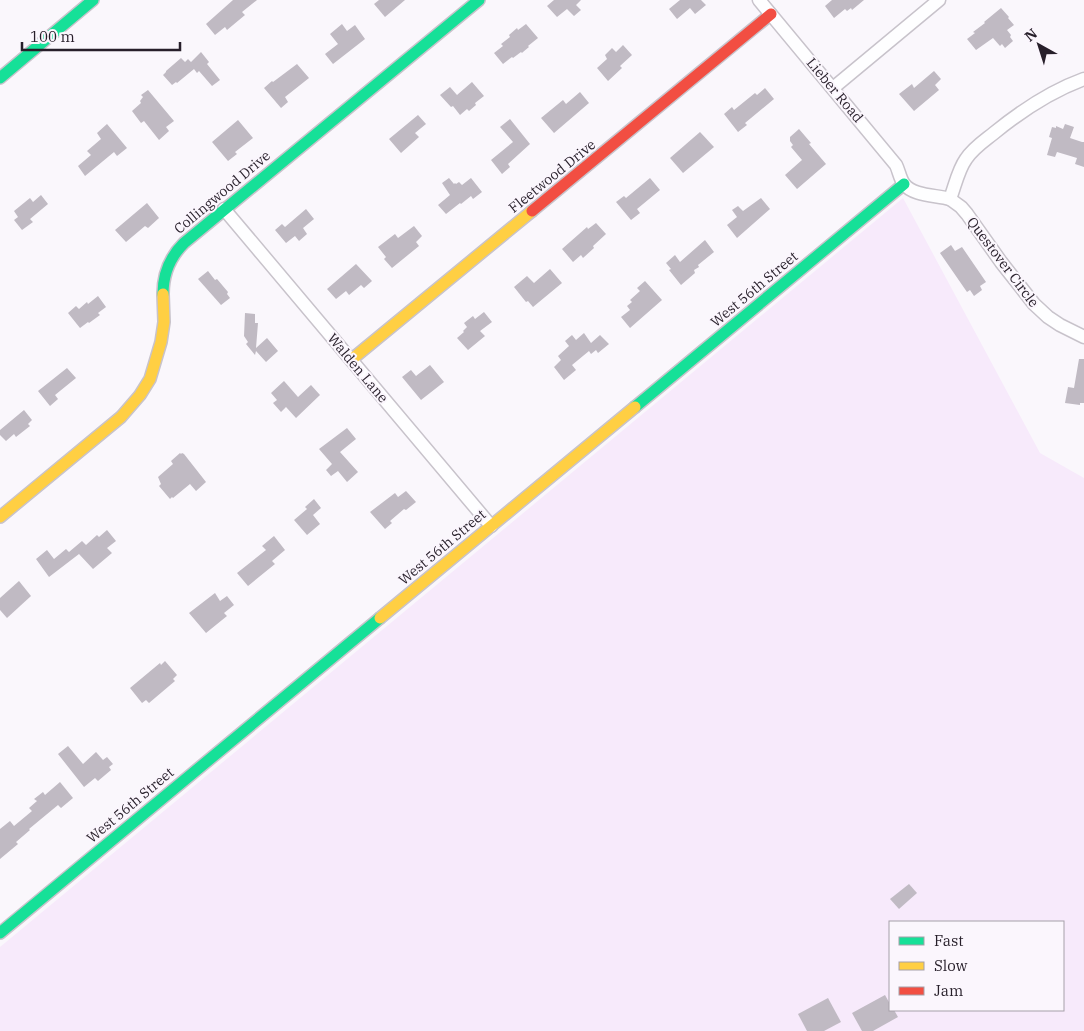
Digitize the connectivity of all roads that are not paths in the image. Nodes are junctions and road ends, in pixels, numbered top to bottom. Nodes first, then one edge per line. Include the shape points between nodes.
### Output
1 (93, 0) edge
2 (479, 0) edge
3 (759, 0) edge
4 (939, 0) edge
5 (771, 14) junction
6 (0, 78) edge
7 (1084, 79) edge
8 (833, 88) junction
9 (904, 184) junction
10 (950, 199) junction
11 (224, 210) junction
12 (1084, 337) edge
13 (351, 360) junction
14 (0, 517) edge
15 (491, 526) junction
16 (0, 933) edge

1 - 6 street
2 - 11 street, Collingwood Drive
3 - 5 street, Lieber Road
4 - 8 street
5 - 8 street, Lieber Road
5 - 13 street, Fleetwood Drive
7 - 10 street via 1028,108 974,149 961,167
8 - 9 street, Lieber Road via 896,165
9 - 10 street via 919,194
9 - 15 street, West 56th Street
10 - 12 street, Questover Circle via 967,214 1034,304 1051,320
11 - 13 street, Walden Lane
11 - 14 street, Collingwood Drive via 177,250 166,272 159,352 150,379 140,395 121,417
13 - 15 street, Walden Lane
15 - 16 street, West 56th Street

